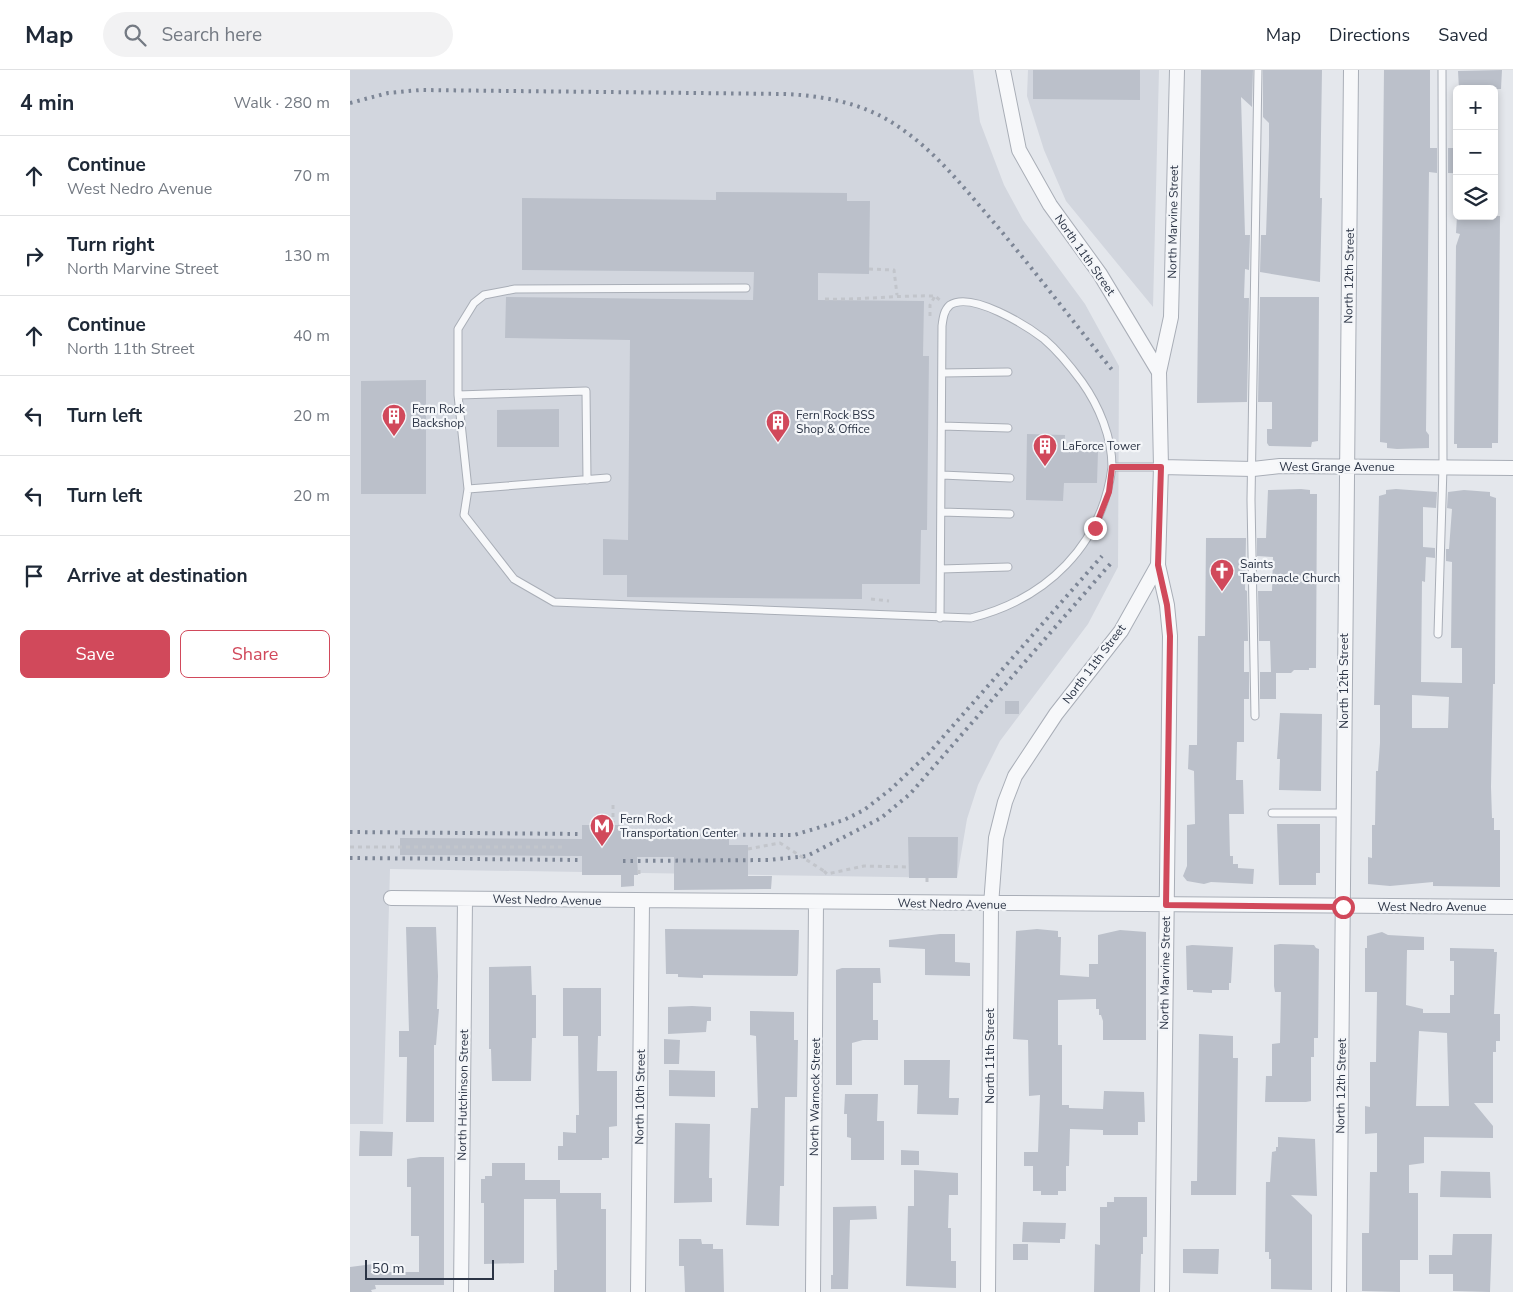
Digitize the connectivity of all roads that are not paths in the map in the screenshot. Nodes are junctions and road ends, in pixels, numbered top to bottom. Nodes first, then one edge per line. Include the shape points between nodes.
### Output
1 (1003, 70) edge
2 (1177, 70) edge
3 (1258, 70) edge
4 (1351, 70) edge
5 (1442, 70) edge
6 (746, 288) dead end
7 (1008, 372) dead end
8 (1159, 372) junction
9 (942, 373) junction
10 (458, 395) junction
11 (942, 426) junction
12 (1008, 428) dead end
13 (1112, 467) junction
14 (1161, 467) junction
15 (1346, 467) junction
16 (1443, 467) junction
17 (1513, 468) edge
18 (1253, 469) junction
19 (942, 475) junction
20 (607, 478) dead end
21 (1010, 478) dead end
22 (587, 480) junction
23 (468, 489) junction
24 (941, 512) junction
25 (1010, 514) dead end
26 (1158, 565) junction
27 (1008, 567) dead end
28 (941, 569) junction
29 (940, 618) junction
30 (1438, 634) dead end
31 (1255, 716) dead end
32 (1272, 812) dead end
33 (1343, 813) junction
34 (392, 898) dead end
35 (466, 899) junction
36 (642, 902) junction
37 (816, 902) junction
38 (991, 905) junction
39 (1166, 905) junction
40 (1343, 907) junction
41 (1513, 907) edge
42 (461, 1292) edge
43 (638, 1292) edge
44 (813, 1292) edge
45 (988, 1292) edge
46 (1162, 1292) edge
47 (1339, 1292) edge

1 - 8 street, North 11th Street via 1019,150 1050,205 1100,274
2 - 8 street, North Marvine Street via 1171,317
3 - 18 lane
4 - 15 street, North 12th Street
5 - 16 lane
6 - 10 lane via 515,289 484,295 474,302 458,330
7 - 9 lane
8 - 14 street, North 11th Street
9 - 11 lane
9 - 13 lane via 943,314 950,305 960,302 975,304 1017,321 1046,341 1081,381 1107,434
10 - 22 lane via 586,391
10 - 23 lane
11 - 12 lane
11 - 19 lane
13 - 14 lane
13 - 29 lane via 1109,492 1095,528 1086,543 1062,568 1026,596 994,612 972,618
14 - 18 street, West Grange Avenue
14 - 26 street, North 11th Street
15 - 16 street, West Grange Avenue
15 - 18 street, West Grange Avenue
15 - 33 street, North 12th Street
16 - 17 street, West Grange Avenue
16 - 30 lane
18 - 31 lane
19 - 21 lane
19 - 24 lane
20 - 22 lane
22 - 23 lane
23 - 29 lane via 464,515 514,579 554,602
24 - 25 lane
24 - 28 lane
26 - 38 street, North 11th Street via 1121,631 1056,714 1014,776 996,838
26 - 39 street, North Marvine Street via 1170,636
27 - 28 lane
28 - 29 lane
32 - 33 lane
33 - 40 street, North 12th Street
34 - 35 street, West Nedro Avenue
35 - 36 street, West Nedro Avenue
35 - 42 street, North Hutchinson Street
36 - 37 street, West Nedro Avenue
36 - 43 street, North 10th Street
37 - 38 street, West Nedro Avenue
37 - 44 street, North Warnock Street
38 - 39 street, West Nedro Avenue
38 - 45 street, North 11th Street
39 - 40 street, West Nedro Avenue
39 - 46 street, North Marvine Street
40 - 41 street, West Nedro Avenue
40 - 47 street, North 12th Street

